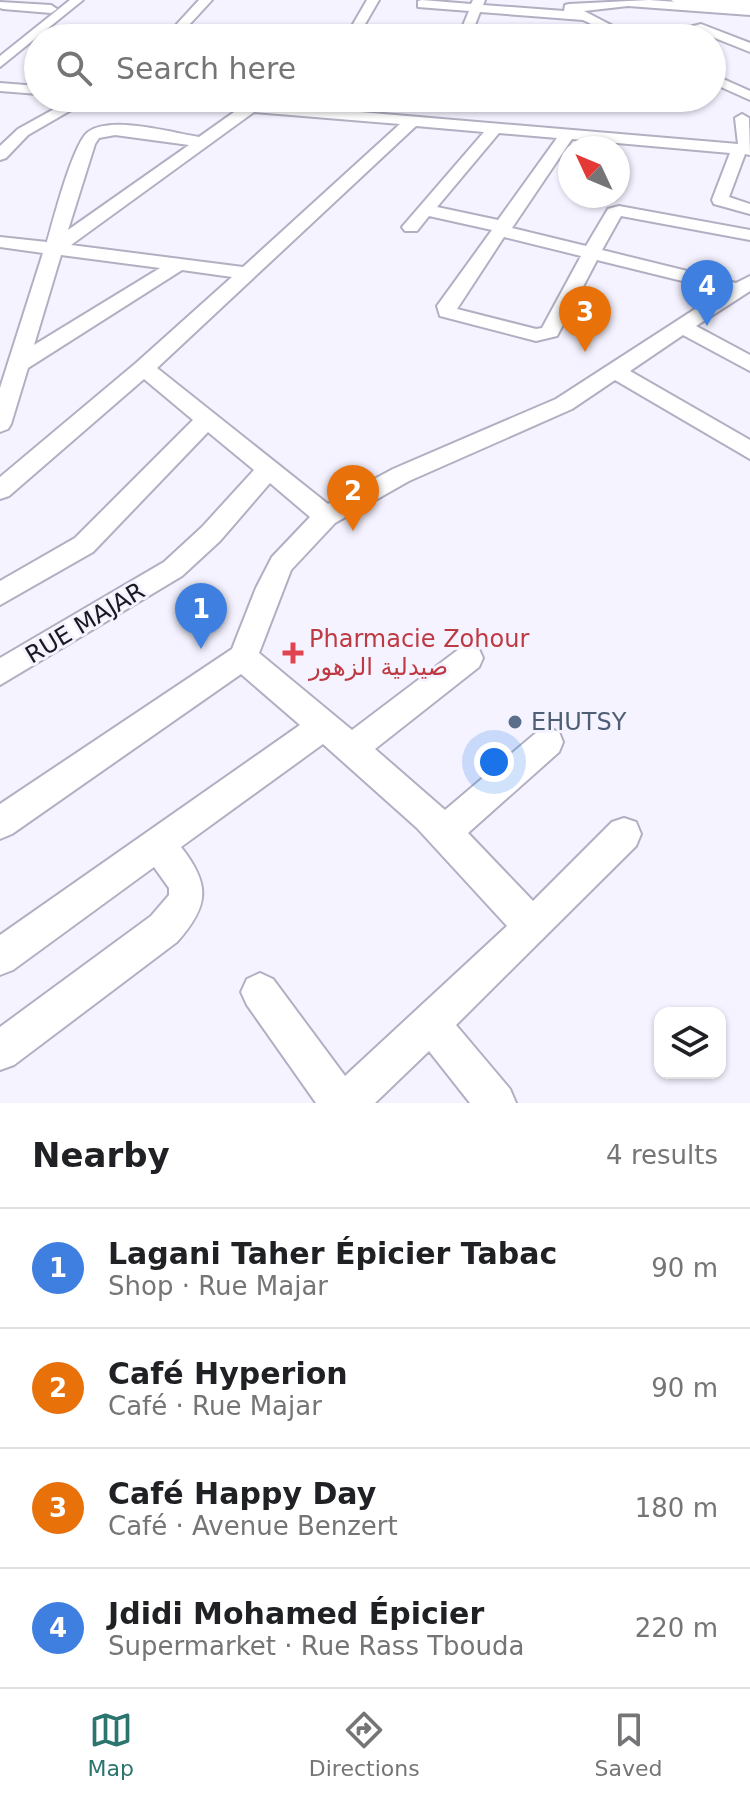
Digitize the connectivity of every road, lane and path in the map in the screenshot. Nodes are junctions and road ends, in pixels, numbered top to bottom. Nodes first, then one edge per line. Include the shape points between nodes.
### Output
1 (63, 0) edge
2 (77, 0) edge
3 (206, 0) edge
4 (373, 0) edge
5 (551, 0) edge
6 (595, 0) edge
7 (679, 0) edge
8 (628, 2) junction
9 (422, 4) dead end
10 (478, 4) edge
11 (750, 4) edge
12 (4, 5) edge
13 (51, 9) junction
14 (569, 9) junction
15 (750, 11) edge
16 (583, 16) junction
17 (32, 24) edge
18 (48, 24) edge
19 (183, 24) edge
20 (359, 24) edge
21 (470, 24) edge
22 (600, 24) edge
23 (24, 31) edge
24 (726, 38) edge
25 (24, 43) edge
26 (750, 48) edge
27 (0, 50) edge
28 (0, 63) edge
29 (726, 85) edge
30 (0, 87) edge
31 (24, 89) edge
32 (726, 96) edge
33 (750, 97) edge
34 (59, 112) edge
35 (244, 112) edge
36 (356, 112) edge
37 (742, 118) dead end
38 (412, 121) junction
39 (495, 128) junction
40 (568, 134) junction
41 (201, 142) junction
42 (745, 149) edge
43 (0, 155) edge
44 (750, 209) edge
45 (425, 210) junction
46 (411, 227) dead end
47 (502, 229) junction
48 (750, 235) edge
49 (0, 242) edge
50 (54, 249) junction
51 (593, 252) junction
52 (177, 265) junction
53 (248, 273) junction
54 (738, 289) edge
55 (750, 308) edge
56 (683, 327) junction
57 (750, 364) edge
58 (18, 365) junction
59 (620, 367) junction
60 (144, 368) junction
61 (208, 418) junction
62 (0, 424) edge
63 (750, 437) edge
64 (750, 451) edge
65 (269, 468) junction
66 (0, 490) edge
67 (326, 516) junction
68 (0, 594) edge
69 (243, 657) junction
70 (469, 658) dead end
71 (0, 673) edge
72 (322, 727) junction
73 (548, 742) dead end
74 (350, 750) junction
75 (0, 823) edge
76 (444, 832) junction
77 (624, 834) dead end
78 (158, 844) junction
79 (532, 927) junction
80 (0, 957) edge
81 (260, 992) dead end
82 (430, 1023) junction
83 (0, 1051) edge
84 (343, 1103) edge
85 (496, 1103) edge

1 - 13 street
2 - 18 street
3 - 19 street
4 - 20 street
5 - 14 street
6 - 8 street
7 - 11 main road
8 - 14 street
8 - 15 street
9 - 10 street
10 - 16 street
10 - 21 street
12 - 13 street
13 - 17 street
14 - 16 street
16 - 22 street
23 - 27 street
24 - 26 street
25 - 28 street
29 - 33 street
30 - 31 street
32 - 33 street
34 - 43 street via 23,132
35 - 41 street
36 - 38 street
37 - 42 street
38 - 39 street via 435,116
38 - 53 street
39 - 40 street
39 - 45 street
40 - 42 street
40 - 47 street
41 - 50 street
41 - 50 street via 117,130 96,134 80,163
42 - 44 street via 720,200
45 - 46 street
45 - 47 street
47 - 51 street
47 - 51 street via 447,312 545,334 554,328
48 - 51 street via 619,211
49 - 50 street
50 - 52 street
50 - 58 street
51 - 54 street
52 - 53 street
52 - 58 street
53 - 60 street
54 - 55 street
54 - 56 street
56 - 57 street
56 - 59 street
58 - 62 street
59 - 63 street
59 - 64 street
59 - 67 street via 553,409 401,475
60 - 61 street
60 - 66 street
61 - 65 street
61 - 68 street via 84,545
65 - 67 street
65 - 71 street, RUE MAJAR via 173,569
67 - 69 street via 281,564
69 - 72 street
69 - 75 street
70 - 74 street
72 - 74 street
72 - 78 street
73 - 76 street
74 - 76 street
76 - 79 street
77 - 79 street
78 - 80 street
78 - 83 street via 187,888 184,908 164,929
79 - 82 street
81 - 84 street
82 - 84 street
82 - 85 street

